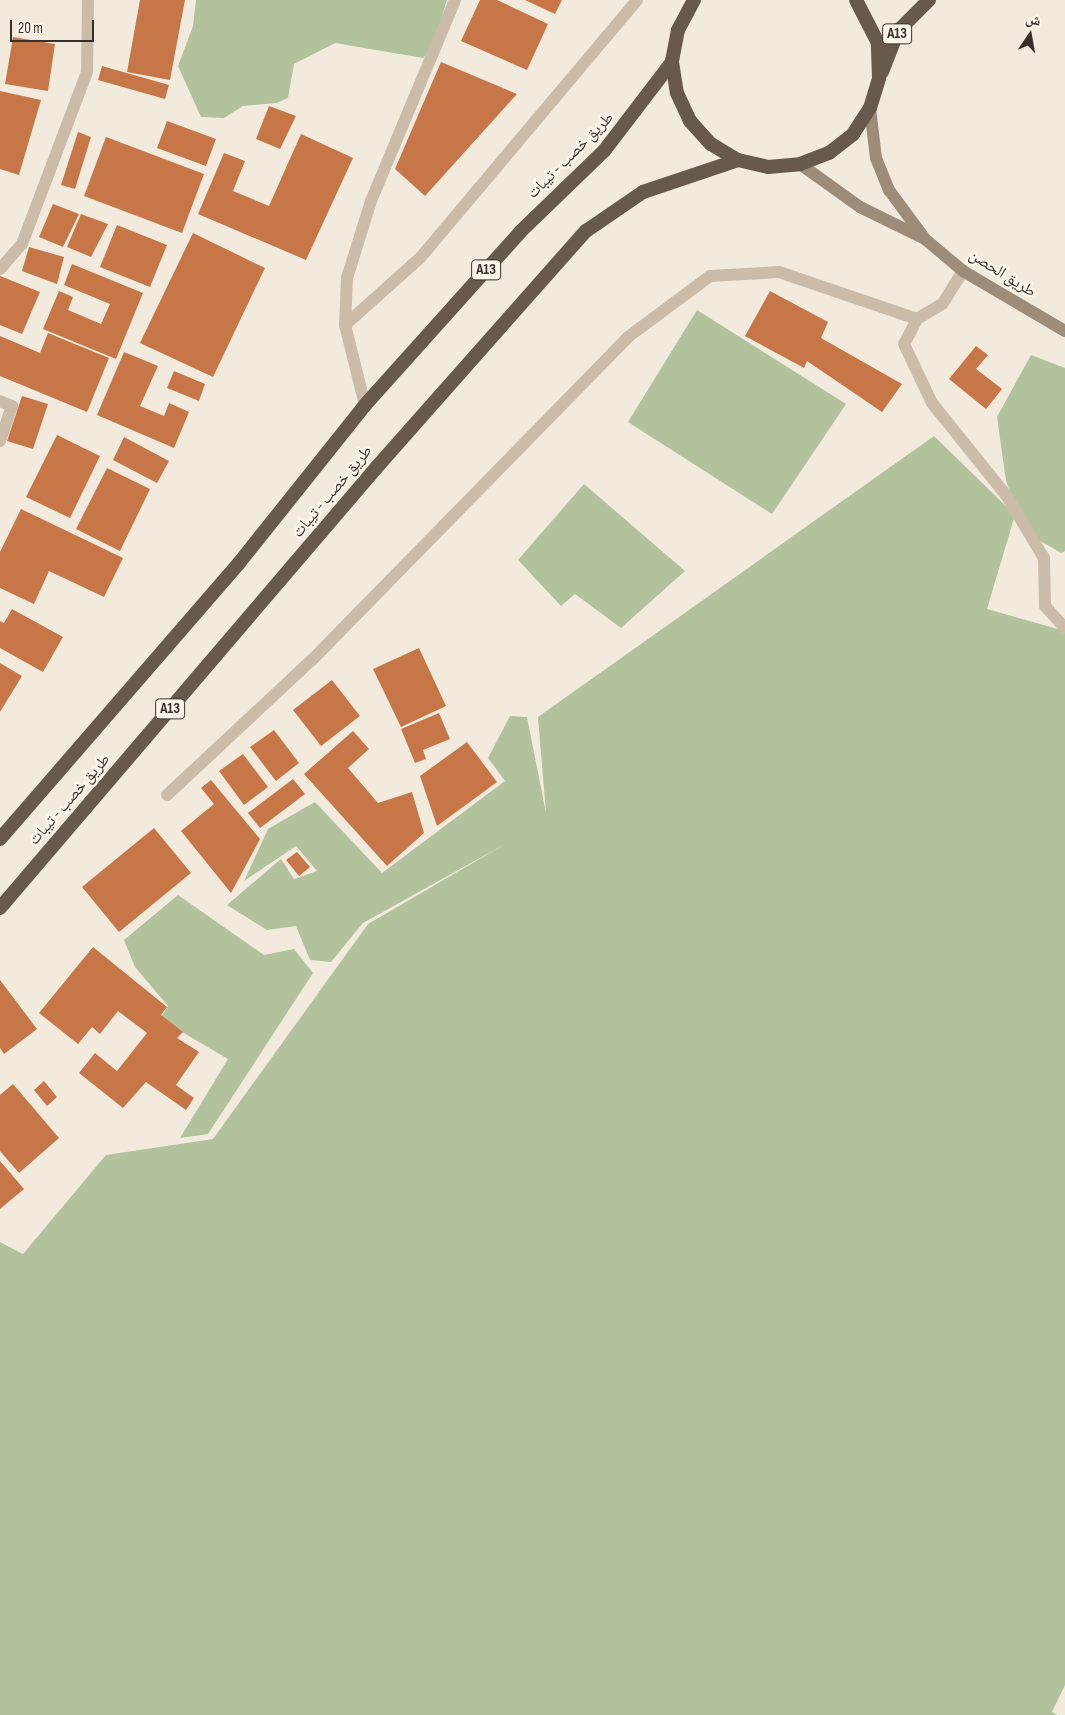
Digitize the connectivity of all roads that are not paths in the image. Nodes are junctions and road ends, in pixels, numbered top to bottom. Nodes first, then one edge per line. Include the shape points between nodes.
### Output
1 (88, 0) edge
2 (454, 0) edge
3 (637, 0) edge
4 (694, 0) edge
5 (856, 0) edge
6 (929, 0) edge
7 (672, 62) junction
8 (879, 78) junction
9 (870, 108) junction
10 (738, 160) junction
11 (800, 164) junction
12 (925, 239) junction
13 (0, 269) edge
14 (963, 271) junction
15 (917, 319) junction
16 (345, 325) junction
17 (1065, 331) edge
18 (0, 401) edge
19 (365, 405) junction
20 (0, 441) edge
21 (1065, 628) edge
22 (167, 795) dead end
23 (0, 839) edge
24 (0, 908) edge

1 - 13 street via 87,72 22,244
2 - 16 street via 371,201 347,278
3 - 16 street via 420,258
4 - 7 highway, A13 via 678,30
5 - 8 highway, A13 via 878,43
6 - 8 highway, A13 via 898,31
7 - 10 highway, A13 via 677,93 690,121 711,144
7 - 19 highway, طريق خصب - تيبات / A13 via 604,151 520,232
8 - 9 highway, A13
9 - 11 highway, A13 via 853,134 829,153
9 - 12 main road, طريق الحصن via 876,158 889,190
10 - 11 highway, A13 via 768,167
10 - 24 highway, طريق خصب - تيبات / A13 via 643,192 586,231 376,468
11 - 12 main road, طريق الحصن via 860,207
12 - 14 main road, طريق الحصن
14 - 15 street via 942,304
14 - 17 main road, طريق الحصن
15 - 21 street via 904,344 932,403 1006,495 1044,558 1045,606
15 - 22 street via 779,272 710,276 628,337 312,660
16 - 19 street
18 - 20 street via 12,406
19 - 23 highway, طريق خصب - تيبات / A13 via 239,563

